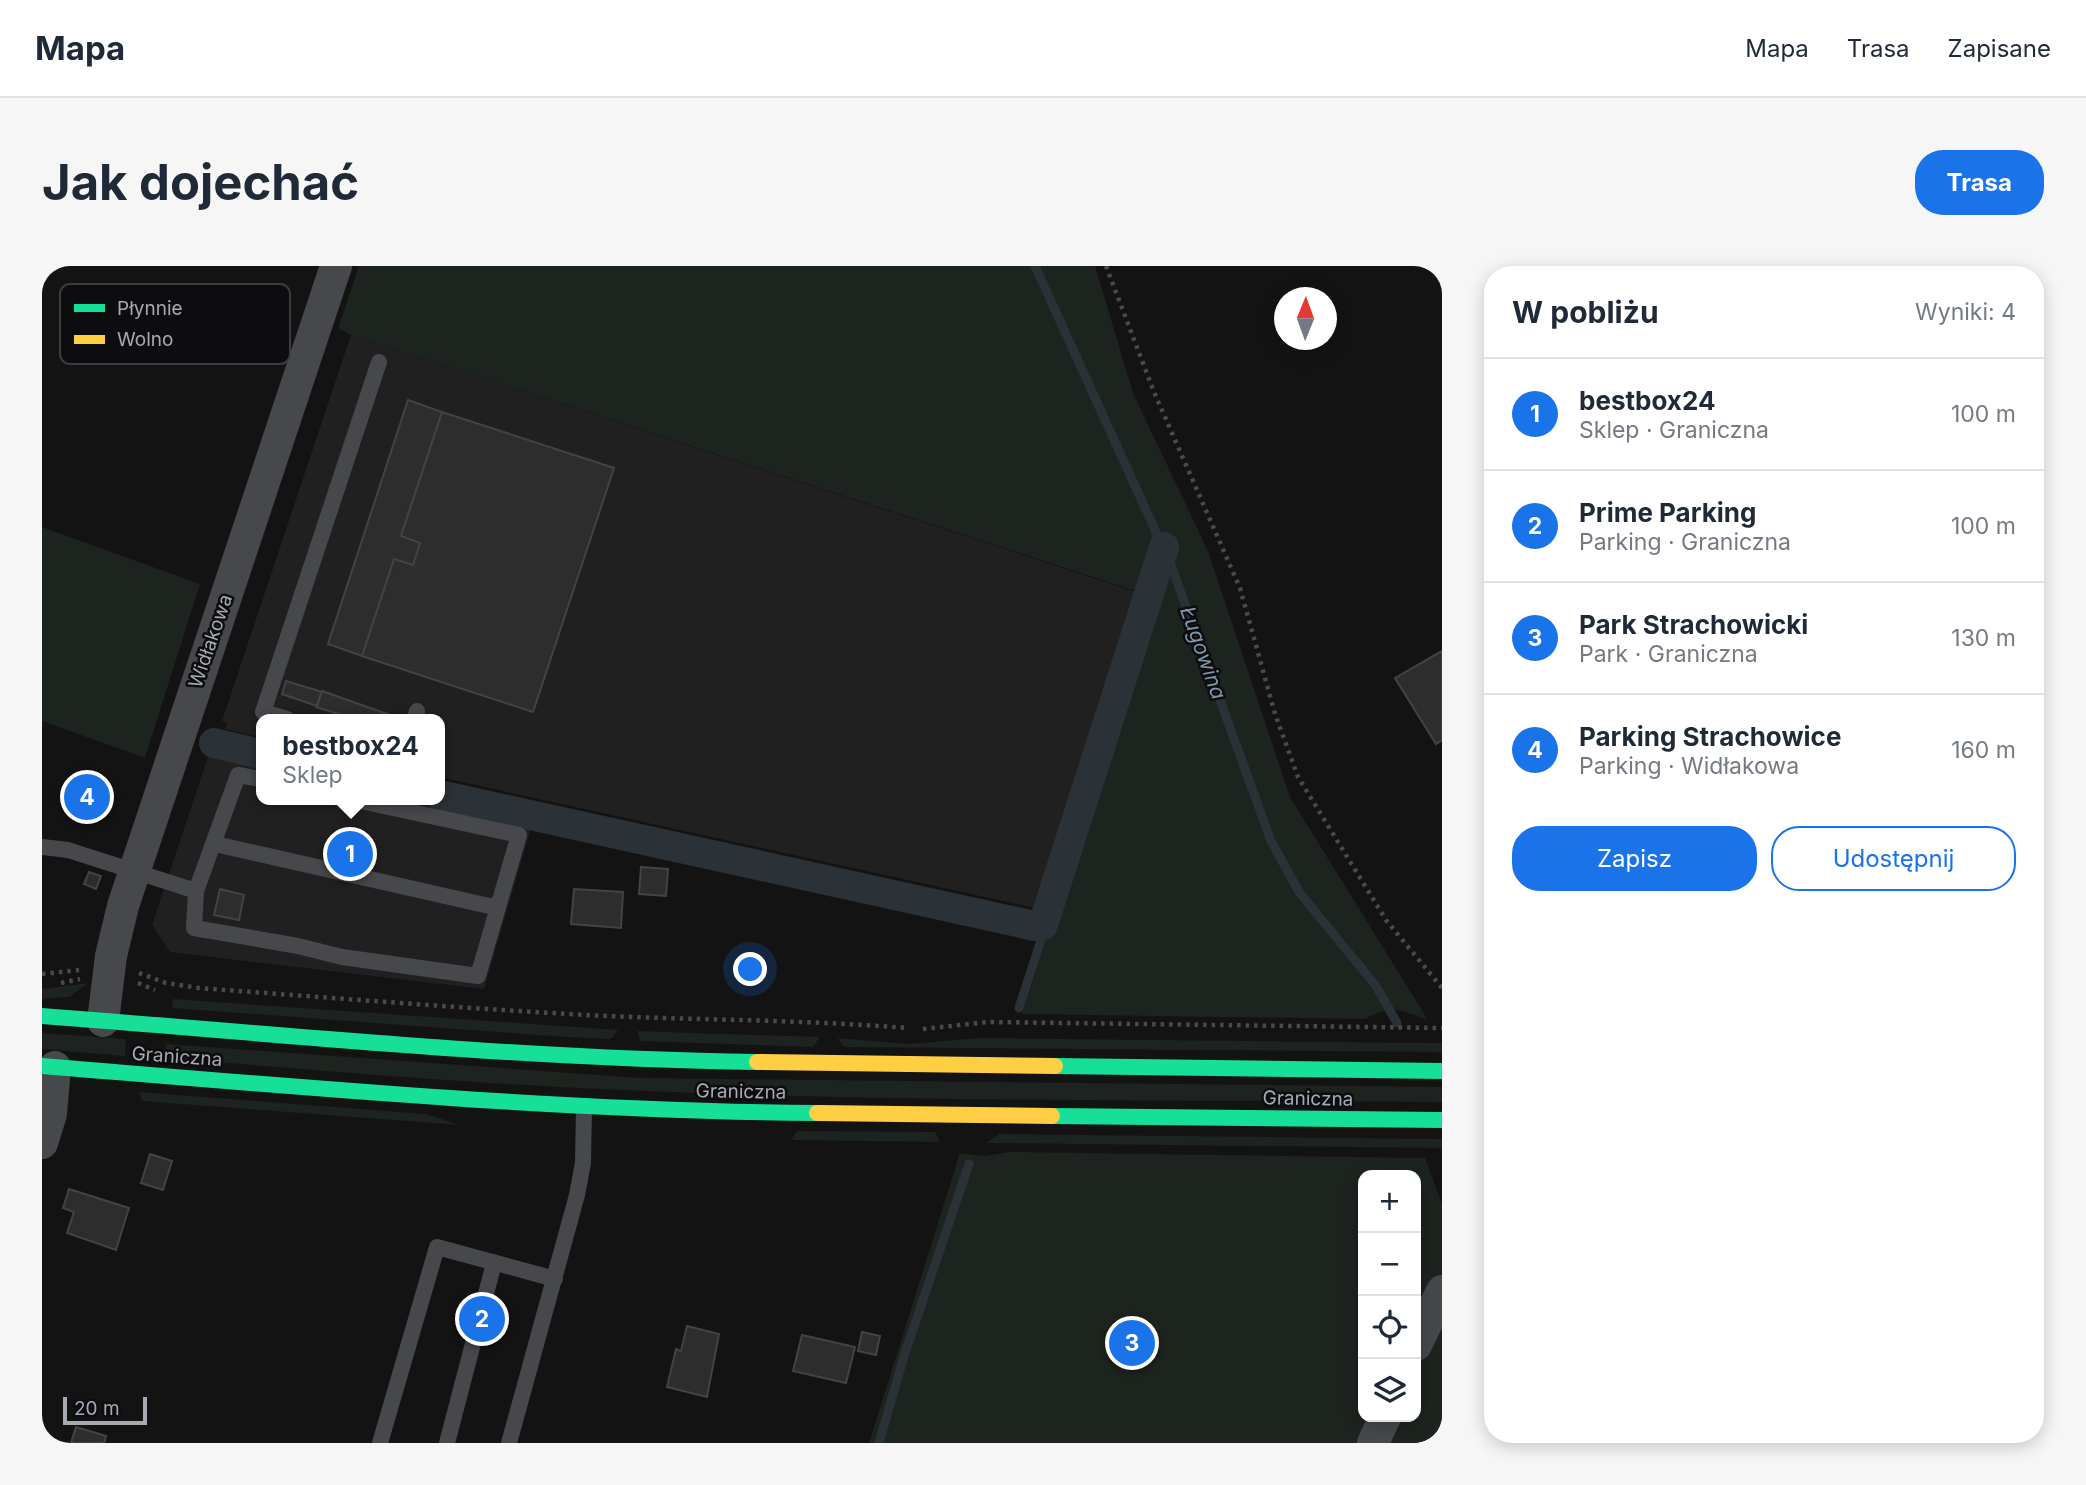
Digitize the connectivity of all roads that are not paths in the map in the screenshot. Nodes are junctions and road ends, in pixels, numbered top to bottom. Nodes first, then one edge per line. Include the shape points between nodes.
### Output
1 (336, 266) edge
2 (379, 362) dead end
3 (270, 714) edge
4 (256, 778) edge
5 (379, 805) edge
6 (215, 844) junction
7 (42, 847) edge
8 (135, 871) junction
9 (197, 891) junction
10 (498, 908) junction
11 (42, 1016) edge
12 (103, 1021) junction
13 (48, 1067) edge
14 (1442, 1071) edge
15 (584, 1106) junction
16 (1442, 1120) edge
17 (42, 1143) edge
18 (494, 1263) junction
19 (555, 1279) junction
20 (1442, 1291) edge
21 (1421, 1335) edge
22 (1383, 1422) edge
23 (380, 1443) edge
24 (447, 1443) edge
25 (509, 1443) edge
26 (1373, 1443) edge

1 - 8 street, Widłakowa
2 - 3 lane via 263,712
4 - 6 lane via 238,775
5 - 10 lane via 519,835
6 - 9 lane
6 - 10 lane
7 - 8 lane via 68,850
8 - 9 lane
8 - 12 street, Widłakowa via 111,956
9 - 10 lane via 194,928 342,957 478,976
11 - 12 main road, Graniczna
12 - 14 main road, Graniczna via 676,1061
13 - 15 main road, Graniczna
13 - 17 street via 51,1114
15 - 16 main road, Graniczna via 688,1112
15 - 19 lane via 583,1163
18 - 19 lane
18 - 23 lane via 437,1247
18 - 24 lane
19 - 25 lane
20 - 21 street
22 - 26 street

